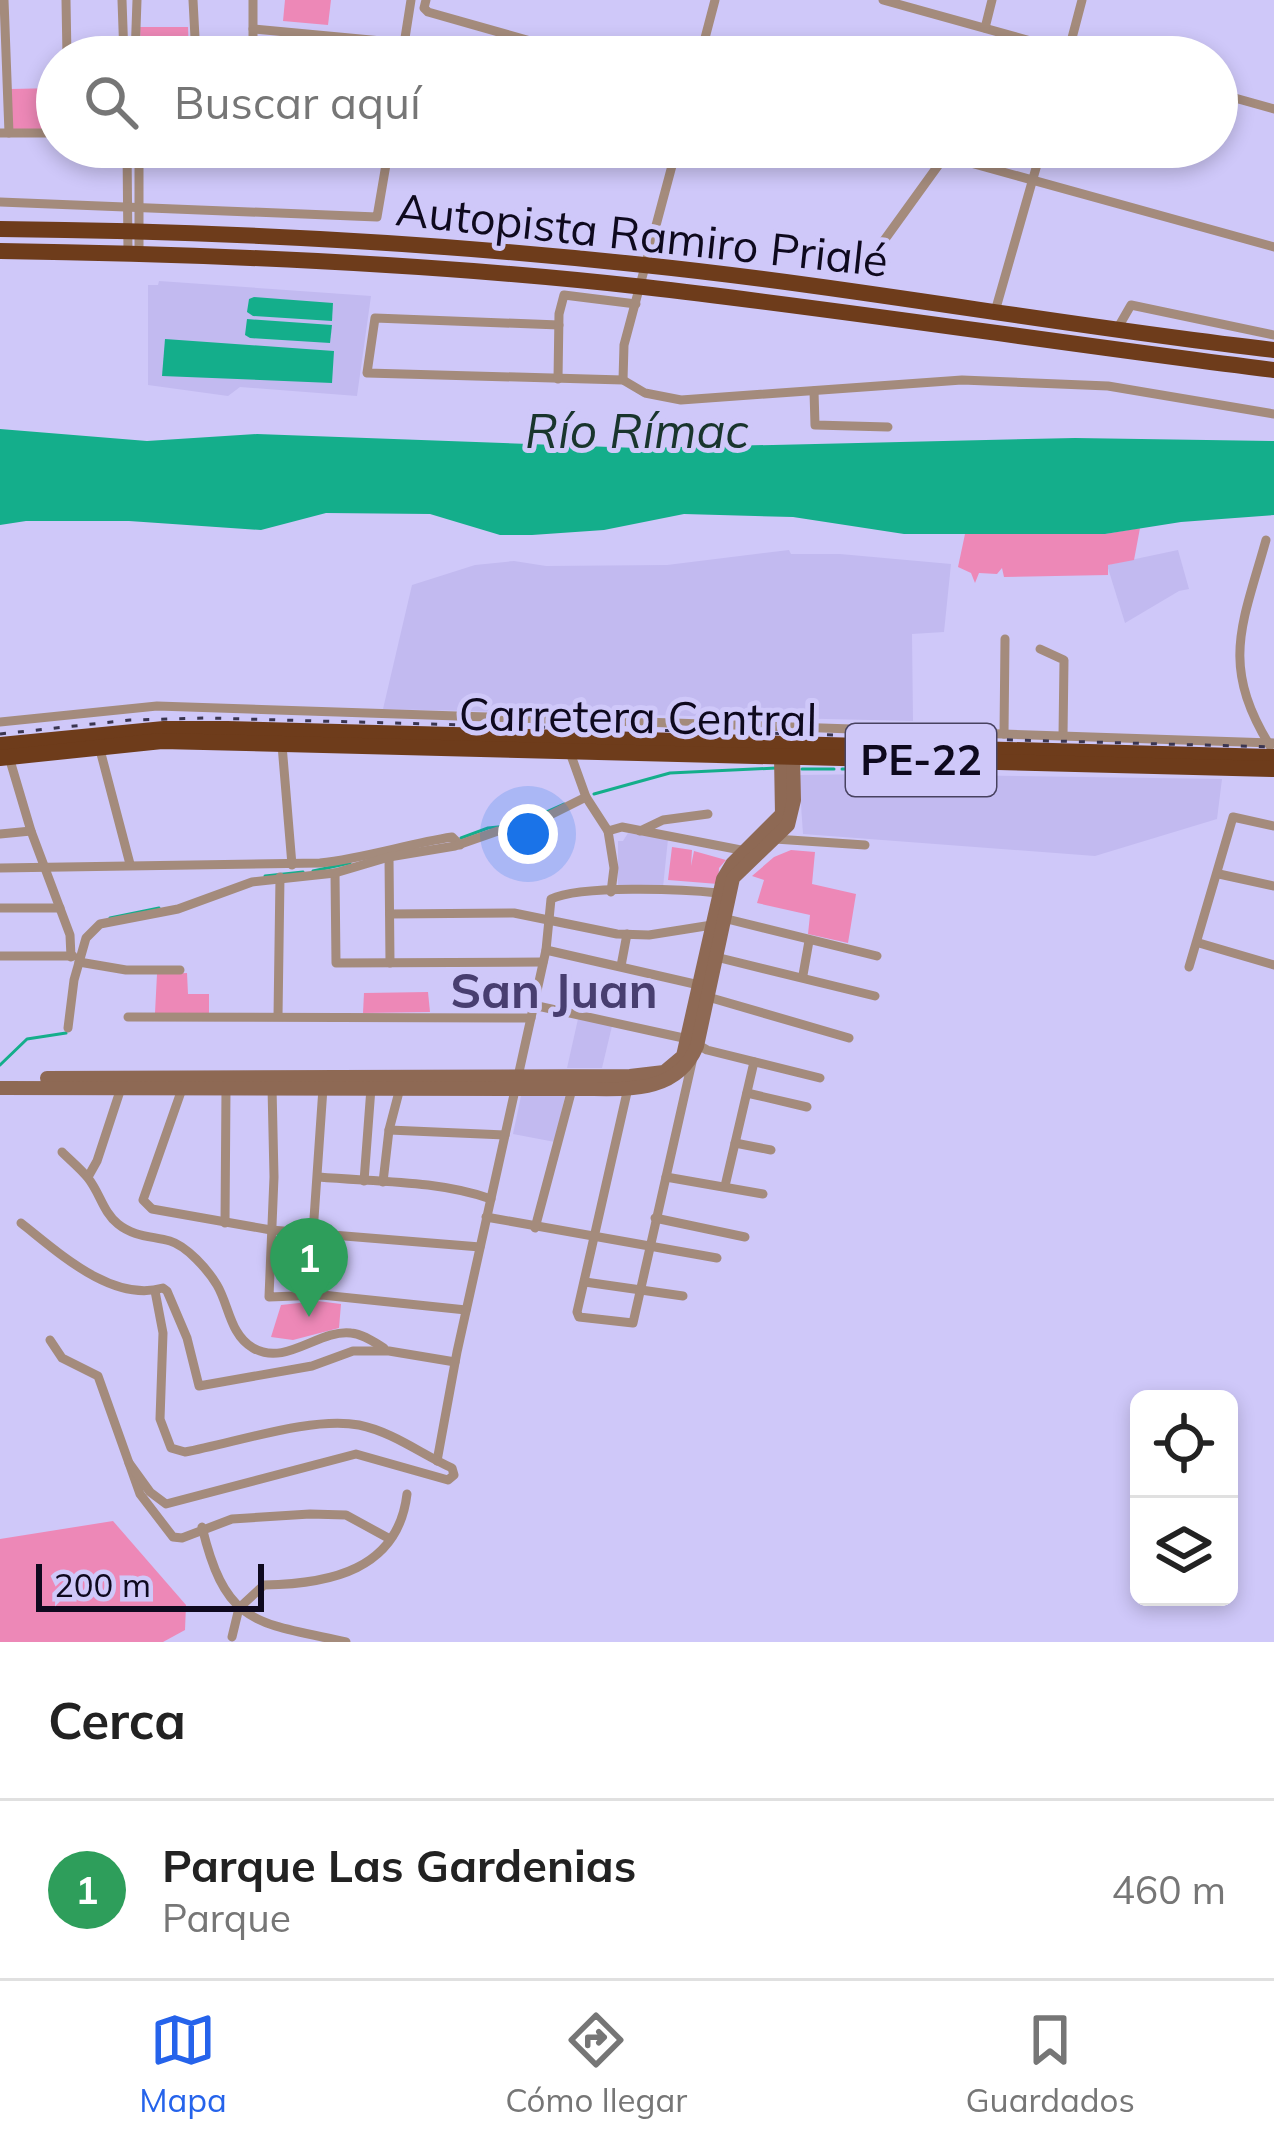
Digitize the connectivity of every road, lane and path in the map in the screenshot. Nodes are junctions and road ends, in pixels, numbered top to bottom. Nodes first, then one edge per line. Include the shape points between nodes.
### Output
1 (4, 0) edge
2 (66, 0) edge
3 (122, 0) edge
4 (137, 0) edge
5 (194, 0) edge
6 (253, 0) edge
7 (411, 0) edge
8 (715, 0) edge
9 (883, 0) edge
10 (992, 0) edge
11 (1082, 0) edge
12 (426, 5) edge
13 (985, 28) junction
14 (253, 29) junction
15 (67, 36) edge
16 (123, 36) edge
17 (136, 36) edge
18 (195, 36) edge
19 (253, 36) edge
20 (328, 36) edge
21 (405, 36) edge
22 (522, 36) edge
23 (706, 36) edge
24 (1011, 36) edge
25 (1073, 36) edge
26 (1238, 99) edge
27 (1274, 110) edge
28 (5, 133) edge
29 (36, 133) edge
30 (130, 168) edge
31 (137, 168) edge
32 (385, 168) edge
33 (672, 168) edge
34 (936, 168) edge
35 (986, 168) edge
36 (1037, 168) edge
37 (1033, 182) junction
38 (0, 202) edge
39 (134, 205) junction
40 (0, 229) edge
41 (134, 231) junction
42 (880, 246) dead end
43 (1274, 247) edge
44 (0, 251) edge
45 (134, 253) junction
46 (647, 266) junction
47 (639, 295) junction
48 (995, 312) junction
49 (559, 325) junction
50 (985, 331) junction
51 (1116, 331) junction
52 (1274, 335) edge
53 (1274, 350) edge
54 (1274, 370) edge
55 (558, 379) junction
56 (623, 380) junction
57 (814, 391) junction
58 (1274, 415) edge
59 (887, 427) dead end
60 (1266, 540) dead end
61 (1005, 640) dead end
62 (1040, 649) dead end
63 (0, 722) edge
64 (398, 725) junction
65 (484, 727) junction
66 (1004, 734) junction
67 (1063, 736) junction
68 (282, 744) junction
69 (568, 745) junction
70 (99, 746) junction
71 (1272, 748) edge
72 (3, 753) edge
73 (942, 754) junction
74 (787, 757) junction
75 (1274, 769) edge
76 (586, 796) junction
77 (708, 814) dead end
78 (1274, 826) edge
79 (31, 831) junction
80 (608, 831) junction
81 (640, 831) junction
82 (0, 834) edge
83 (776, 839) junction
84 (460, 844) junction
85 (866, 845) dead end
86 (746, 851) junction
87 (389, 857) junction
88 (130, 864) junction
89 (292, 864) junction
90 (0, 868) edge
91 (44, 869) junction
92 (335, 873) junction
93 (1219, 874) junction
94 (280, 877) junction
95 (292, 877) junction
96 (1274, 886) edge
97 (611, 892) junction
98 (718, 893) junction
99 (0, 908) edge
100 (60, 908) junction
101 (390, 914) junction
102 (549, 917) junction
103 (718, 921) junction
104 (628, 934) junction
105 (808, 940) junction
106 (1199, 943) junction
107 (546, 950) junction
108 (0, 956) edge
109 (877, 956) dead end
110 (716, 957) junction
111 (77, 958) junction
112 (543, 962) junction
113 (389, 963) junction
114 (1274, 965) edge
115 (621, 966) junction
116 (1189, 968) dead end
117 (180, 970) dead end
118 (803, 975) junction
119 (704, 991) junction
120 (875, 996) dead end
121 (533, 1005) junction
122 (278, 1016) junction
123 (128, 1017) dead end
124 (531, 1018) junction
125 (68, 1028) dead end
126 (849, 1038) dead end
127 (693, 1046) junction
128 (754, 1062) junction
129 (820, 1078) dead end
130 (518, 1082) junction
131 (0, 1083) edge
132 (121, 1088) junction
133 (226, 1088) junction
134 (272, 1088) junction
135 (323, 1088) junction
136 (371, 1088) junction
137 (400, 1088) junction
138 (572, 1088) junction
139 (628, 1088) junction
140 (182, 1089) junction
141 (747, 1093) junction
142 (806, 1107) dead end
143 (389, 1130) junction
144 (506, 1135) junction
145 (735, 1143) junction
146 (772, 1150) dead end
147 (62, 1152) dead end
148 (88, 1177) junction
149 (319, 1177) junction
150 (666, 1177) junction
151 (364, 1181) junction
152 (383, 1183) junction
153 (725, 1186) junction
154 (763, 1194) dead end
155 (490, 1199) junction
156 (487, 1217) junction
157 (655, 1218) junction
158 (22, 1223) dead end
159 (224, 1223) junction
160 (535, 1228) junction
161 (271, 1230) junction
162 (313, 1233) junction
163 (593, 1237) junction
164 (745, 1237) dead end
165 (648, 1244) junction
166 (480, 1247) junction
167 (717, 1258) dead end
168 (585, 1282) junction
169 (640, 1287) junction
170 (155, 1291) junction
171 (683, 1296) dead end
172 (466, 1310) junction
173 (50, 1340) dead end
174 (389, 1351) junction
175 (455, 1363) junction
176 (437, 1461) junction
177 (129, 1463) junction
178 (407, 1494) dead end
179 (202, 1527) junction
180 (390, 1539) junction
181 (239, 1608) junction
182 (232, 1637) dead end
183 (346, 1642) edge

1 - 28 street
2 - 15 street
3 - 16 street
4 - 17 street
5 - 18 street
6 - 14 street
7 - 21 street
8 - 23 street
9 - 13 street
10 - 13 street
11 - 25 street
12 - 22 street
13 - 24 street
14 - 19 street
14 - 20 street
26 - 27 street
28 - 29 street
30 - 39 street
31 - 39 street
32 - 39 street via 377,217
33 - 46 street
34 - 42 street
35 - 37 street
36 - 37 street
37 - 43 street
37 - 48 street
38 - 39 street
39 - 41 street
40 - 41 highway, Autopista Ramiro Prialé
41 - 45 street
41 - 46 highway, Autopista Ramiro Prialé
44 - 45 highway, Autopista Ramiro Prialé
45 - 47 highway, Autopista Ramiro Prialé via 415,266
46 - 47 street
46 - 48 highway, Autopista Ramiro Prialé
47 - 49 street via 564,295
47 - 50 highway, Autopista Ramiro Prialé
47 - 56 street via 621,356
48 - 50 street
48 - 51 highway, Autopista Ramiro Prialé
49 - 55 street
49 - 55 street via 375,318 367,373
50 - 54 highway, Autopista Ramiro Prialé
51 - 52 street via 1131,305
51 - 53 highway, Autopista Ramiro Prialé
55 - 56 street
56 - 57 street via 681,400
57 - 58 street via 962,380 1108,386
57 - 59 street via 815,425
60 - 71 street via 1237,655 1245,695
61 - 66 street
62 - 67 street via 1064,660
63 - 64 street via 129,706
64 - 65 highway, Carretera Central / PE-22
64 - 72 highway, Carretera Central / PE-22 via 164,729
65 - 66 street
65 - 69 highway, Carretera Central / PE-22
66 - 67 street
67 - 71 street
68 - 69 highway, Carretera Central / PE-22
68 - 70 highway, Carretera Central / PE-22
68 - 89 street
69 - 73 highway, Carretera Central / PE-22
69 - 74 highway, Carretera Central / PE-22
69 - 76 street
70 - 72 highway, Carretera Central / PE-22
70 - 88 street
71 - 73 highway, Carretera Central / PE-22
72 - 79 street
73 - 74 highway, Carretera Central / PE-22
73 - 75 highway, Carretera Central / PE-22
74 - 83 street via 793,812
74 - 86 street via 782,814
76 - 80 street
76 - 84 street via 522,829
77 - 81 street
78 - 93 street via 1233,817
79 - 82 street
79 - 91 street
80 - 81 street
80 - 97 street
81 - 86 street
83 - 85 street
83 - 103 street via 733,878
84 - 87 street
84 - 89 street via 452,837
86 - 98 street
87 - 92 street
87 - 101 street
88 - 89 street
88 - 91 street
89 - 95 street
90 - 91 street
91 - 100 street
92 - 95 street
92 - 113 street via 336,963
93 - 96 street
93 - 106 street
94 - 95 street
94 - 111 street via 100,924
94 - 122 street
97 - 98 street
97 - 102 street via 557,895
98 - 103 street
99 - 100 street
100 - 111 street
101 - 102 street
101 - 113 street
102 - 104 street
102 - 107 street
103 - 104 street
103 - 105 street
103 - 110 street
103 - 119 street
104 - 115 street
105 - 109 street
105 - 118 street
106 - 114 street
106 - 116 street
107 - 112 street
107 - 115 street
108 - 111 street
110 - 118 street
110 - 119 street
111 - 117 street
111 - 125 street
112 - 113 street
112 - 121 street
115 - 119 street
118 - 120 street
119 - 126 street
119 - 127 street
121 - 124 street
121 - 127 street
122 - 123 street
122 - 124 street
124 - 130 street
127 - 128 street
127 - 130 street via 652,1076
127 - 139 street via 671,1080
127 - 150 street
128 - 129 street
128 - 141 street
130 - 131 street
130 - 137 street
130 - 138 street
130 - 144 street
131 - 132 street
132 - 140 street
132 - 148 street
133 - 134 street
133 - 140 street
133 - 159 street
134 - 135 street
134 - 161 street
135 - 136 street
135 - 149 street
136 - 137 street
136 - 151 street
137 - 143 street
138 - 139 street
138 - 160 street
139 - 163 street
140 - 159 street via 143,1200
141 - 142 street
141 - 145 street
143 - 144 street
143 - 152 street
144 - 155 street
145 - 146 street
145 - 153 street
147 - 148 street
148 - 174 street via 124,1228 173,1241 202,1267 253,1348 296,1349 344,1332
149 - 151 street
149 - 162 street
150 - 153 street
150 - 157 street
151 - 152 street
152 - 155 street
153 - 154 street
155 - 156 street
156 - 160 street
156 - 166 street
157 - 164 street
157 - 165 street
158 - 170 street via 85,1271
159 - 161 street
160 - 163 street
161 - 162 street
161 - 172 street via 272,1299 322,1295
162 - 166 street
163 - 165 street
163 - 168 street
165 - 167 street
165 - 169 street
166 - 172 street
168 - 169 street
168 - 169 street via 579,1317 614,1322 633,1323
169 - 171 street
170 - 174 street via 163,1288 170,1299 199,1386 353,1351
170 - 176 street via 163,1333 160,1419 171,1448 339,1424 382,1432
172 - 175 street
173 - 177 street via 62,1358 98,1376
174 - 175 street
175 - 176 street
176 - 177 street via 452,1468 452,1479 356,1454 166,1504
177 - 179 street via 140,1494 173,1537
178 - 180 street via 401,1529
179 - 180 street via 250,1516 346,1514
179 - 181 street via 220,1588
180 - 181 street via 366,1566 264,1586
181 - 182 street
181 - 183 street via 269,1626

